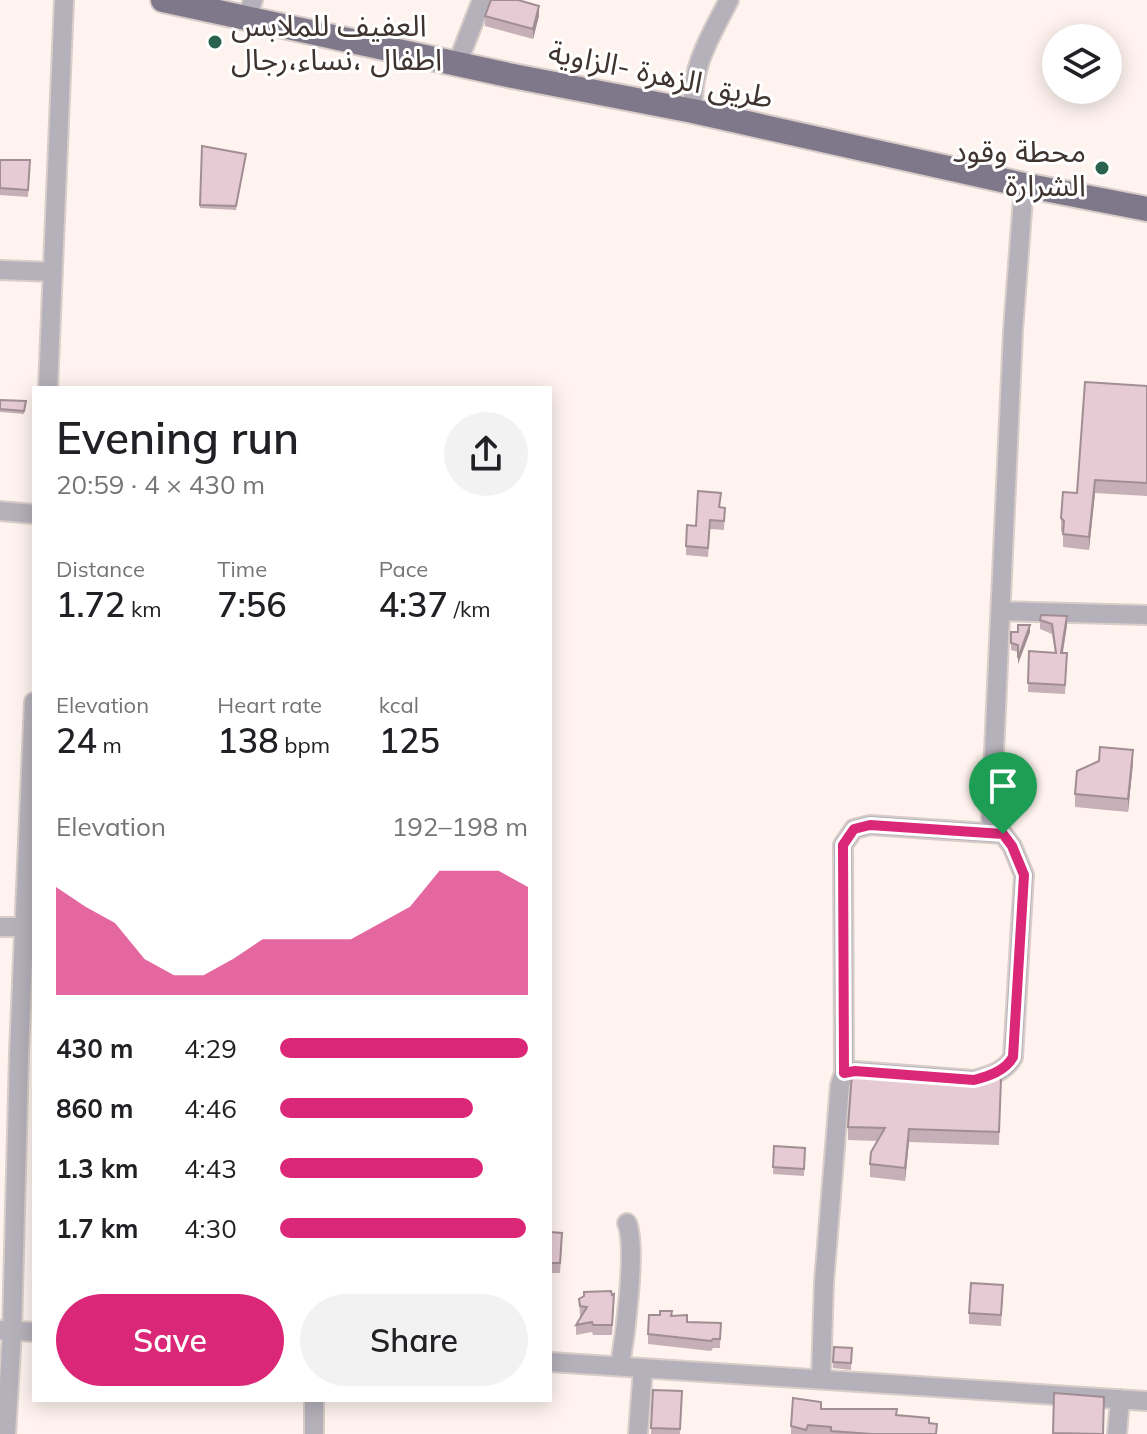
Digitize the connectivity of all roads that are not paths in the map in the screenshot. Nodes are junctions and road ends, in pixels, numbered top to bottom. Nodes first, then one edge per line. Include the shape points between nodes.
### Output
1 (64, 0) edge
2 (163, 0) edge
3 (482, 0) edge
4 (729, 0) edge
5 (250, 9) edge
6 (458, 62) junction
7 (693, 111) junction
8 (1024, 185) junction
9 (1147, 209) edge
10 (0, 270) edge
11 (53, 272) junction
12 (48, 386) edge
13 (0, 511) edge
14 (32, 514) edge
15 (1001, 611) junction
16 (1147, 615) edge
17 (32, 747) edge
18 (1003, 834) junction
19 (0, 927) edge
20 (24, 927) junction
21 (27, 1053) edge
22 (844, 1073) junction
23 (627, 1223) dead end
24 (6, 1330) edge
25 (32, 1332) edge
26 (552, 1362) edge
27 (620, 1366) junction
28 (643, 1369) junction
29 (821, 1379) junction
30 (1120, 1399) junction
31 (1147, 1401) edge
32 (314, 1402) edge
33 (6, 1434) edge
34 (314, 1434) edge
35 (638, 1434) edge
36 (1117, 1434) edge

1 - 11 street
2 - 5 main road, طريق الزهرة -الزاوية
3 - 6 street
4 - 7 street via 694,74
5 - 6 main road, طريق الزهرة -الزاوية
6 - 7 main road, طريق الزهرة -الزاوية
7 - 8 main road, طريق الزهرة -الزاوية
8 - 9 main road, طريق الزهرة -الزاوية
8 - 15 street
10 - 11 street
11 - 12 street
13 - 14 street
15 - 16 street
15 - 18 street via 991,819
17 - 20 street
18 - 22 street via 870,825 854,829 843,845
18 - 22 street via 1024,875 1013,1057 1008,1065 974,1080
19 - 20 street
20 - 21 street
21 - 24 street
22 - 29 street via 824,1282
23 - 27 street via 630,1261
24 - 25 street
24 - 33 street
26 - 27 street
27 - 28 street
28 - 29 street
28 - 35 street
29 - 30 street
30 - 31 street
30 - 36 street
32 - 34 street

